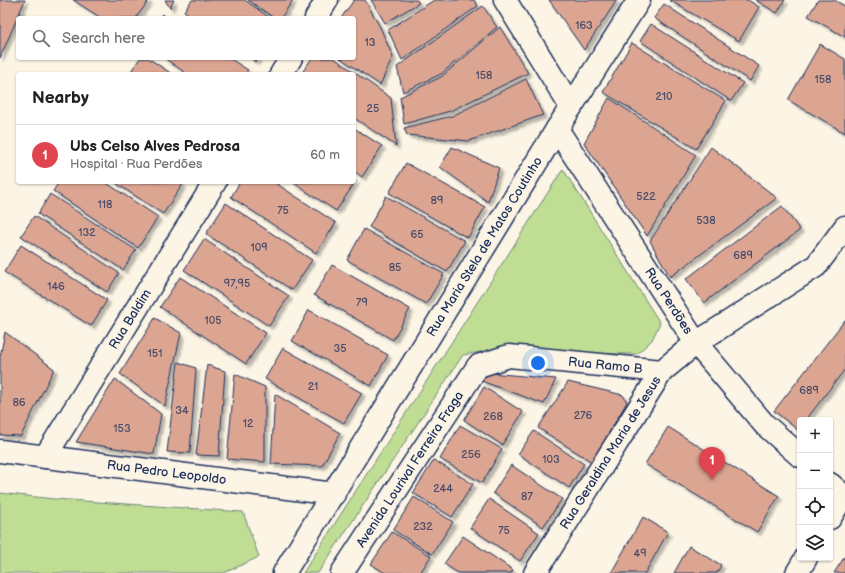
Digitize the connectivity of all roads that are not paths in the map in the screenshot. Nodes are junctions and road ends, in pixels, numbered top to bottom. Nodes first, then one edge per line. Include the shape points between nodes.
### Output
1 (327, 0) edge
2 (504, 0) edge
3 (639, 0) edge
4 (317, 16) edge
5 (290, 60) edge
6 (283, 72) edge
7 (571, 107) junction
8 (557, 129) junction
9 (214, 184) edge
10 (845, 227) edge
11 (696, 342) junction
12 (478, 366) joint
13 (662, 371) junction
14 (0, 451) edge
15 (797, 453) edge
16 (45, 457) junction
17 (839, 492) edge
18 (334, 494) junction
19 (833, 509) edge
20 (804, 561) edge
21 (284, 573) edge
22 (342, 573) edge
23 (535, 573) edge
24 (797, 573) edge

1 - 4 street
2 - 7 street
3 - 7 street, Rua Maria Stela de Matos Coutinho
5 - 6 street
7 - 8 street, Rua Maria Stela de Matos Coutinho
8 - 11 street, Rua Perdões
8 - 18 street, Rua Maria Stela de Matos Coutinho
9 - 16 street, Rua Baldim
10 - 11 street, Rua Geraldina Maria de Jesus via 816,266
11 - 13 street, Rua Geraldina Maria de Jesus
11 - 15 street, Rua Perdões via 764,424
12 - 13 street, Rua Ramo B via 509,356
12 - 22 street, Avenida Lourival Ferreira Fraga
13 - 23 street, Rua Geraldina Maria de Jesus
14 - 16 street, Rua Pedro Leopoldo
16 - 18 street, Rua Pedro Leopoldo
17 - 19 street
18 - 21 street
20 - 24 street

